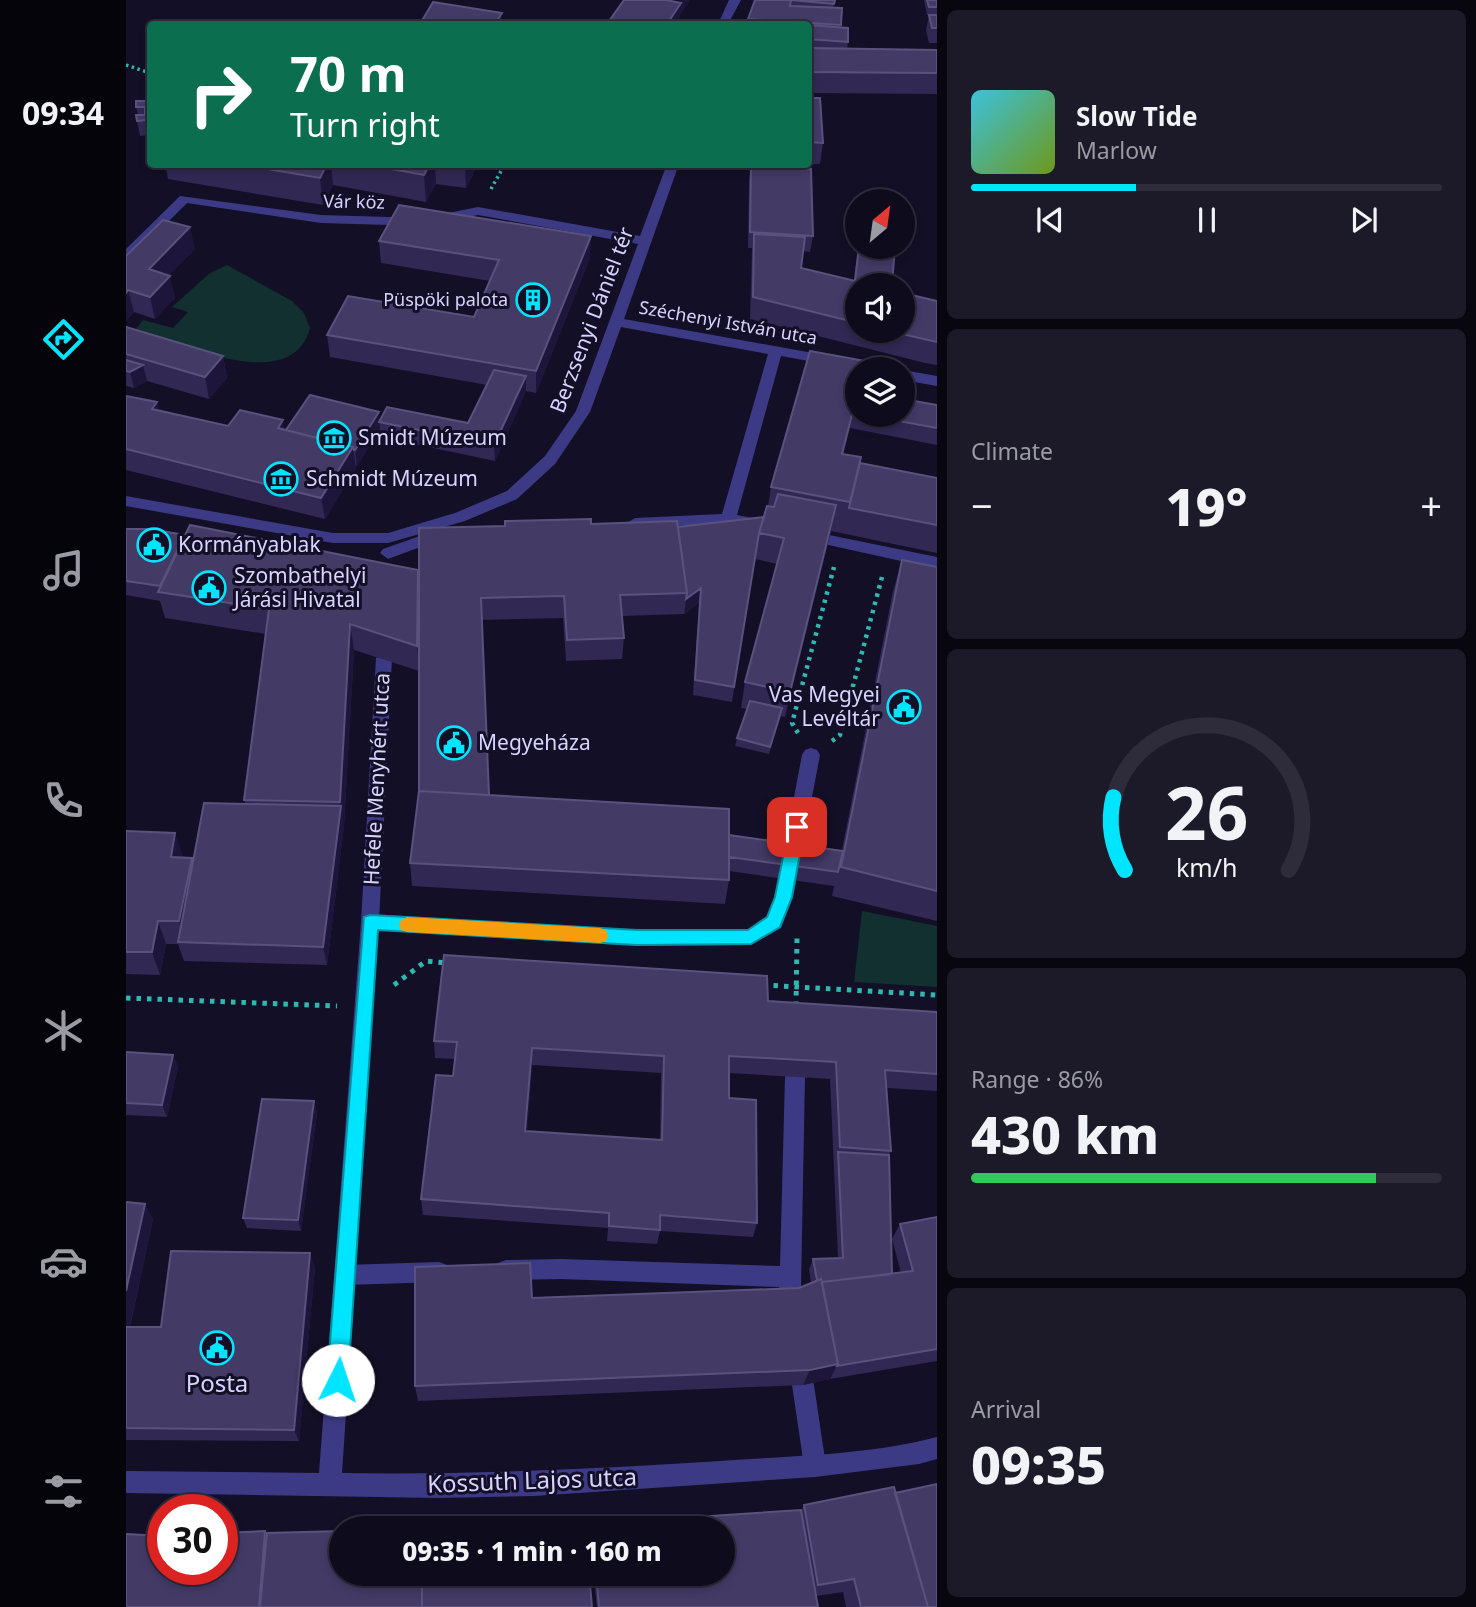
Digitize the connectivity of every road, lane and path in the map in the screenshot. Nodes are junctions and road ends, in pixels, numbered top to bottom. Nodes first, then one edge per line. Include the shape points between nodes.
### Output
1 (735, 0) edge
2 (724, 21) edge
3 (126, 65) edge
4 (147, 72) edge
5 (672, 168) edge
6 (644, 241) junction
7 (126, 256) edge
8 (617, 322) junction
9 (776, 351) junction
10 (845, 364) edge
11 (915, 377) edge
12 (937, 381) edge
13 (126, 501) edge
14 (728, 519) junction
15 (620, 524) edge
16 (771, 527) edge
17 (472, 530) edge
18 (835, 541) joint
19 (388, 552) junction
20 (888, 552) junction
21 (937, 562) edge
22 (384, 658) edge
23 (811, 755) junction
24 (370, 922) junction
25 (774, 922) junction
26 (426, 961) dead end
27 (453, 963) edge
28 (755, 984) edge
29 (796, 987) junction
30 (937, 995) edge
31 (126, 998) edge
32 (363, 1007) junction
33 (796, 1009) edge
34 (795, 1077) edge
35 (480, 1271) edge
36 (453, 1272) edge
37 (345, 1275) junction
38 (789, 1277) junction
39 (792, 1305) edge
40 (803, 1385) edge
41 (937, 1448) edge
42 (815, 1465) junction
43 (126, 1482) edge
44 (330, 1485) junction

1 - 2 street
3 - 4 path
5 - 6 street, Berzsenyi Dániel tér
6 - 7 street, Vár köz via 478,212 423,222 321,219 184,199
6 - 8 street, Berzsenyi Dániel tér
8 - 9 street, Széchenyi István utca
8 - 19 street, Berzsenyi Dániel tér via 583,412 550,460 512,495
9 - 10 street, Széchenyi István utca
9 - 14 street
11 - 12 street
13 - 19 street
14 - 15 street
14 - 16 street
17 - 19 street via 445,531
18 - 20 street
18 - 23 path via 792,723
20 - 21 street
20 - 23 path via 840,735
22 - 24 street, Hefele Menyhért utca
23 - 25 street via 784,897
24 - 25 street via 663,938 751,937
24 - 32 street, Hefele Menyhért utca
25 - 29 path via 797,935
26 - 27 path
28 - 29 path
29 - 30 path
29 - 33 path
31 - 32 path
32 - 37 street, Hefele Menyhért utca
34 - 38 street
35 - 38 street via 561,1269
36 - 37 street
37 - 44 street, Hefele Menyhért utca
38 - 39 street
40 - 42 street
41 - 42 street, Kossuth Lajos utca
42 - 44 street, Kossuth Lajos utca via 534,1484
43 - 44 street, Kossuth Lajos utca

